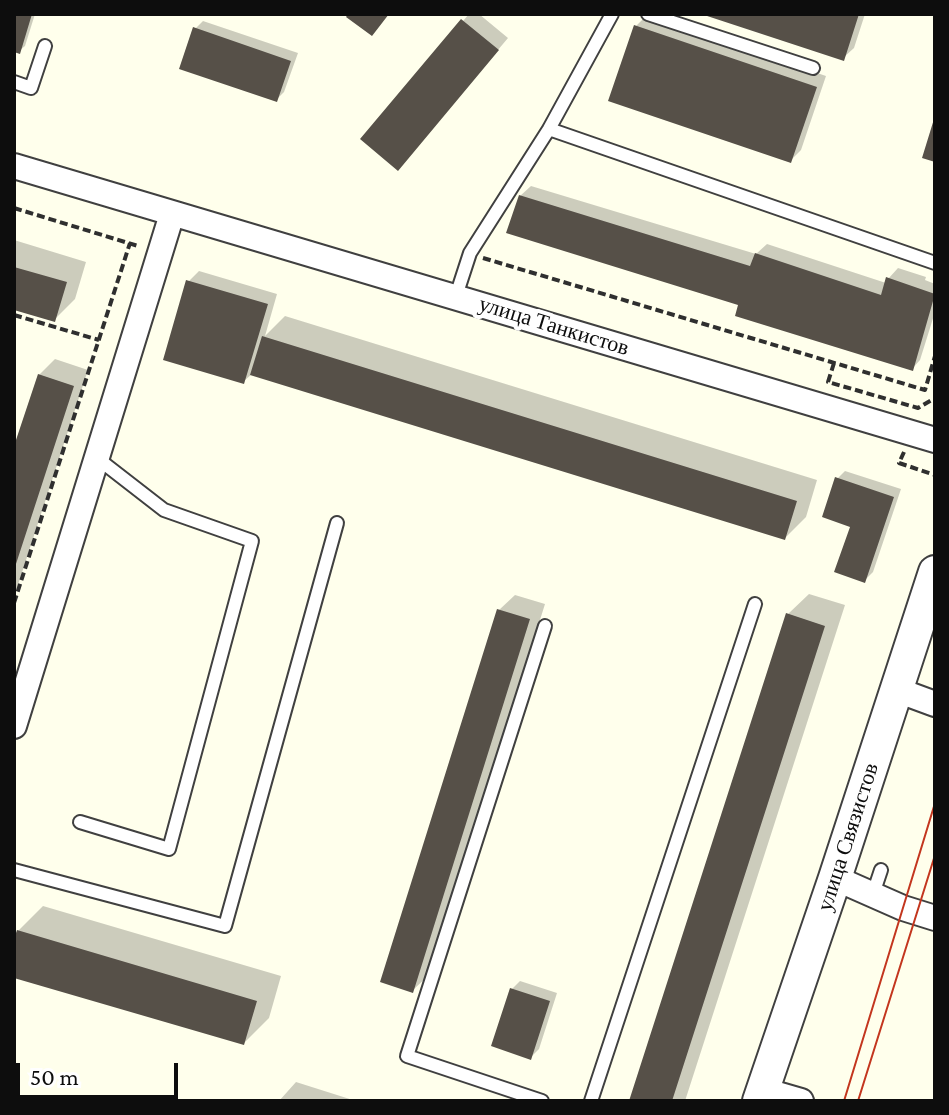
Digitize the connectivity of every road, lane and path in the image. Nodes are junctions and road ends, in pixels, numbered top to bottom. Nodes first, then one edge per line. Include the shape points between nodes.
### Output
1 (612, 14) edge
2 (648, 14) edge
3 (45, 46) dead end
4 (813, 68) dead end
5 (14, 82) edge
6 (549, 129) junction
7 (14, 166) edge
8 (14, 208) edge
9 (172, 214) junction
10 (130, 243) junction
11 (160, 253) junction
12 (470, 253) junction
13 (935, 263) edge
14 (456, 296) junction
15 (14, 315) edge
16 (99, 340) junction
17 (935, 356) edge
18 (834, 363) junction
19 (935, 398) edge
20 (935, 440) edge
21 (97, 458) junction
22 (337, 523) dead end
23 (935, 572) edge
24 (14, 603) edge
25 (755, 604) dead end
26 (545, 626) dead end
27 (897, 690) junction
28 (935, 704) edge
29 (14, 726) edge
30 (80, 822) dead end
31 (14, 870) edge
32 (881, 870) dead end
33 (835, 878) junction
34 (871, 900) junction
35 (935, 918) edge
36 (761, 1095) edge
37 (542, 1101) edge
38 (591, 1101) edge
39 (801, 1101) edge

1 - 6 lane
2 - 4 lane
3 - 5 lane via 31,88
6 - 12 lane
6 - 13 lane
7 - 9 street, улица Танкистов
8 - 10 path
9 - 11 street
9 - 14 street, улица Танкистов
10 - 11 path
10 - 16 path
11 - 21 street
12 - 14 lane
12 - 18 path
14 - 20 street, улица Танкистов
15 - 16 path
16 - 24 path
17 - 18 path via 925,390
18 - 19 path via 828,382 918,408
21 - 29 street
21 - 30 lane via 164,510 252,541 169,849
22 - 31 lane via 225,926
23 - 27 street, улица Связистов
25 - 38 lane
26 - 37 lane via 407,1056
27 - 28 street
27 - 33 street, улица Связистов
32 - 34 lane
33 - 34 street
33 - 36 street, улица Связистов
34 - 35 street
36 - 39 street

